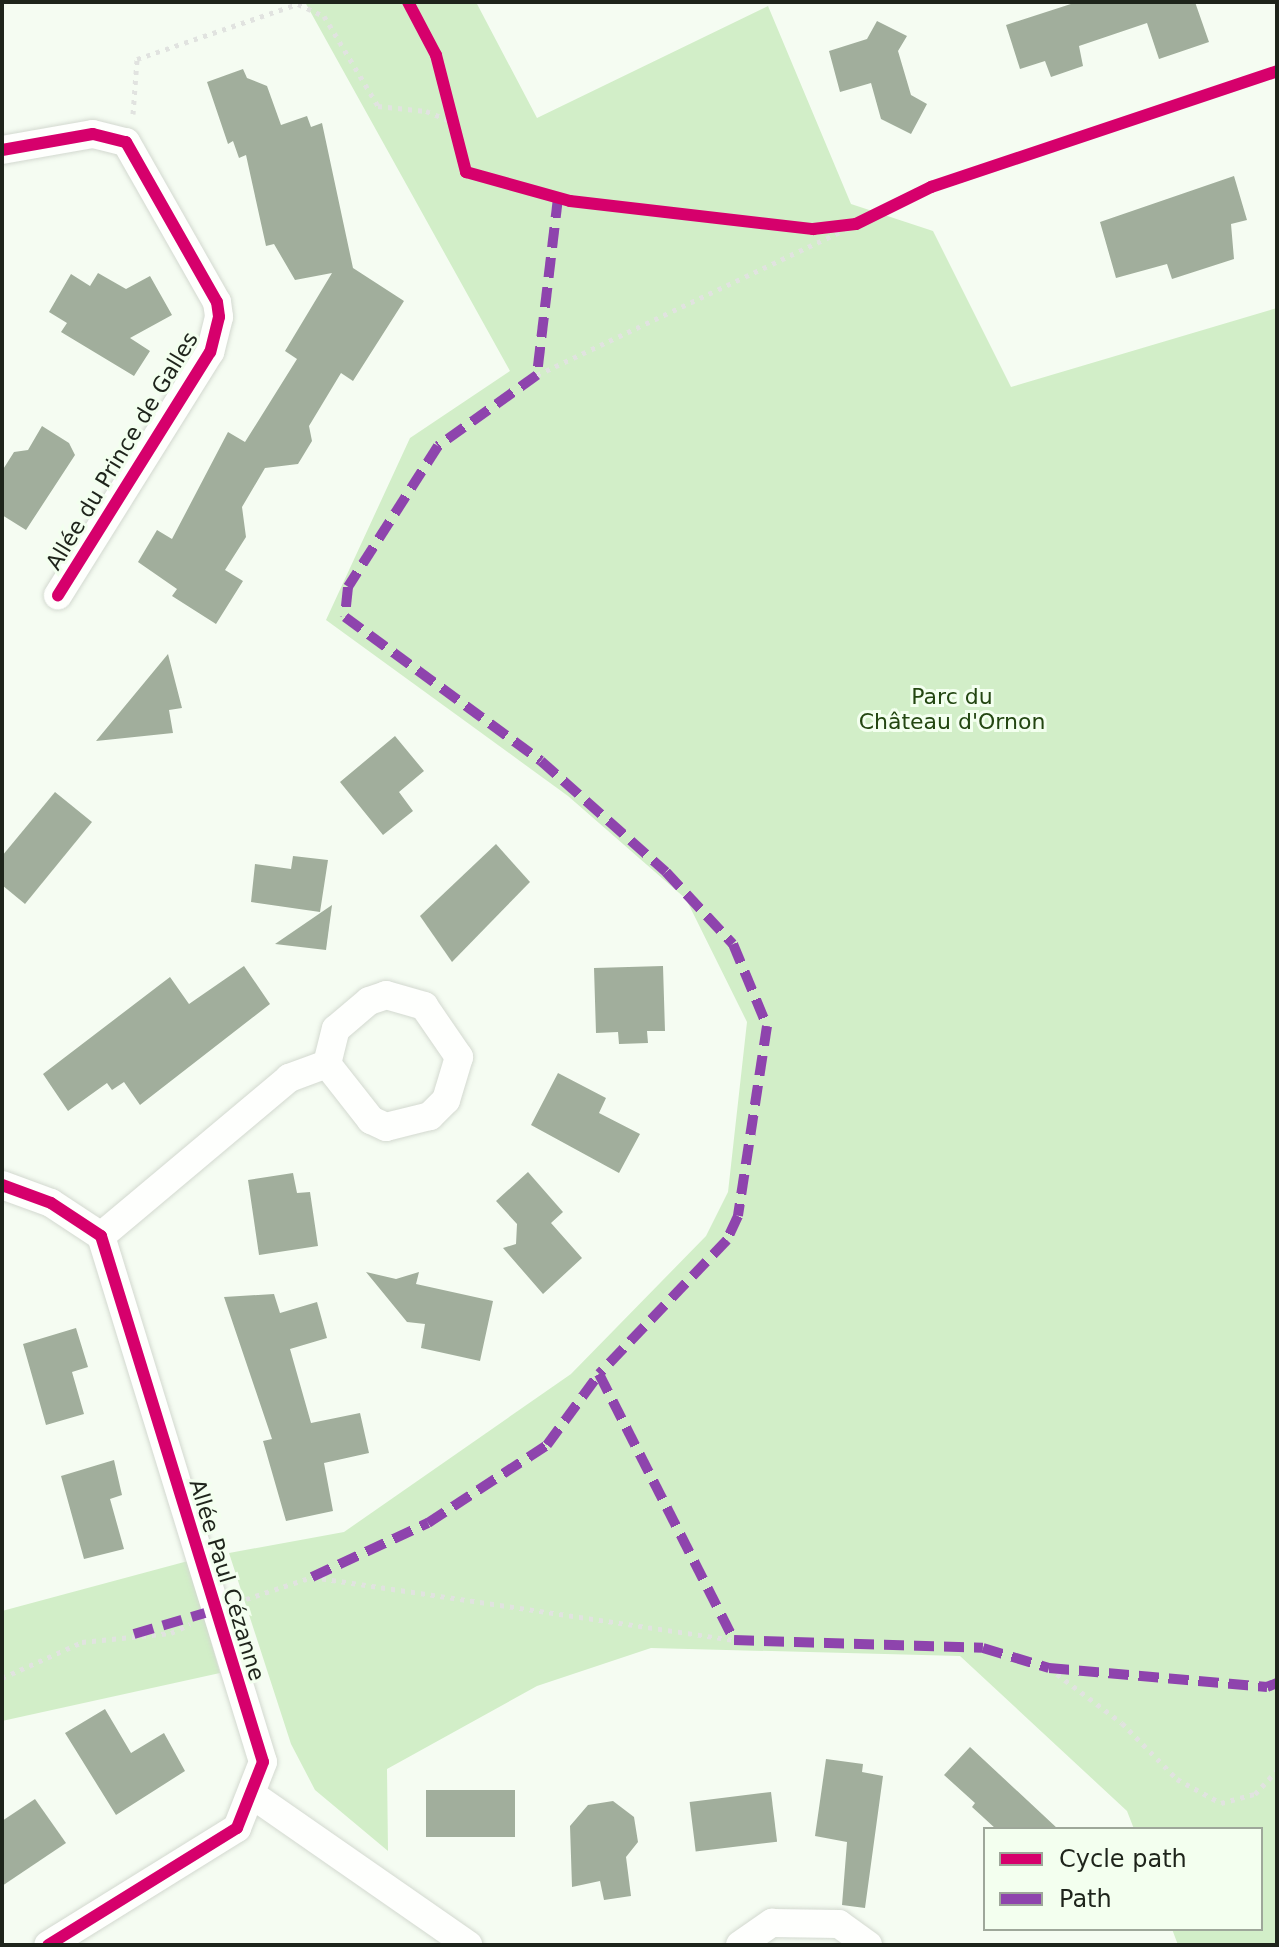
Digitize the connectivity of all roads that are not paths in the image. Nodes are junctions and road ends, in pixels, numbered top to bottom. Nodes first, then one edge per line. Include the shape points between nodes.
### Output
1 (2, 150) edge
2 (58, 595) dead end
3 (327, 1064) junction
4 (2, 1185) edge
5 (101, 1236) junction
6 (254, 1796) junction
7 (48, 1945) edge
8 (468, 1945) edge
9 (740, 1945) edge
10 (868, 1945) edge

1 - 2 street, Allée du Prince de Galles via 93,134 126,142 203,275 219,317 210,352
3 - 3 street via 371,1120 386,1127 430,1116 456,1080 459,1057 424,1006 386,995 369,1001 336,1029
3 - 5 street via 289,1078
4 - 5 street via 51,1203
5 - 6 street, Allée Paul Cézanne via 263,1762
6 - 7 street, Allée Paul Cézanne via 237,1828
6 - 8 street
9 - 10 street via 772,1923 839,1924

